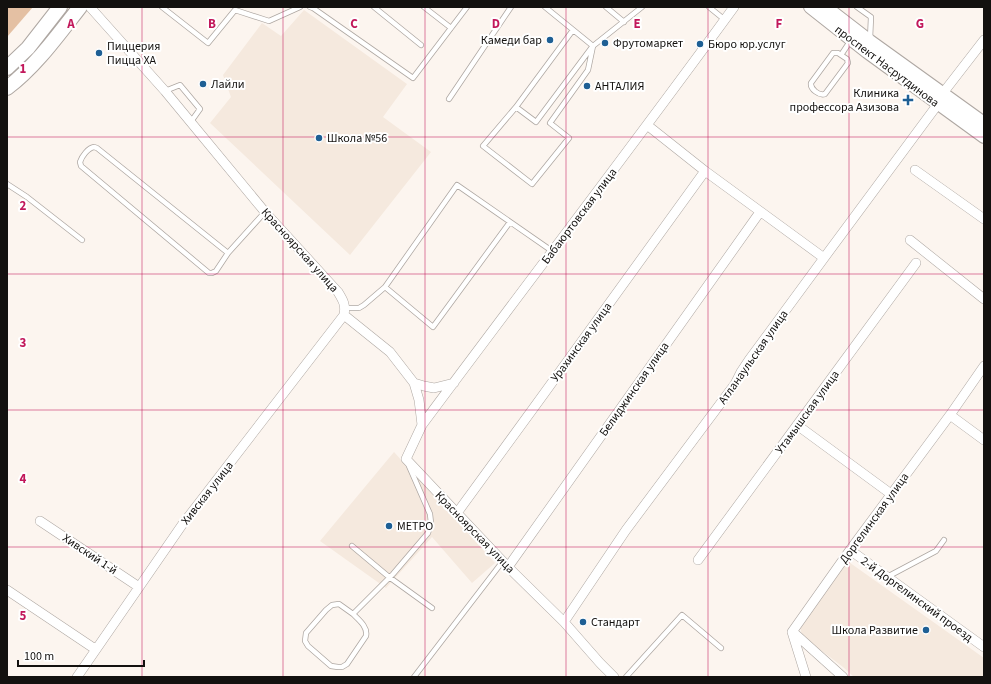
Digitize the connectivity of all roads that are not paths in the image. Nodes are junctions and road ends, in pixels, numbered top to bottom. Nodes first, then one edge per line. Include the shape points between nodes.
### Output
1 (60, 7) edge
2 (80, 7) edge
3 (90, 7) edge
4 (162, 7) edge
5 (300, 7) edge
6 (312, 7) edge
7 (374, 7) edge
8 (424, 7) edge
9 (467, 7) edge
10 (512, 7) edge
11 (545, 7) edge
12 (606, 7) edge
13 (642, 7) edge
14 (709, 7) edge
15 (734, 7) edge
16 (857, 7) edge
17 (233, 8) edge
18 (820, 9) edge
19 (725, 20) junction
20 (624, 22) junction
21 (44, 28) junction
22 (451, 28) junction
23 (573, 30) junction
24 (56, 37) junction
25 (850, 40) junction
26 (984, 40) edge
27 (870, 41) junction
28 (421, 45) dead end
29 (594, 46) junction
30 (867, 52) junction
31 (841, 55) junction
32 (8, 68) edge
33 (19, 78) junction
34 (7, 88) edge
35 (165, 91) junction
36 (940, 98) junction
37 (450, 99) dead end
38 (516, 107) junction
39 (190, 123) junction
40 (984, 123) edge
41 (647, 125) junction
42 (984, 137) edge
43 (915, 170) dead end
44 (705, 171) junction
45 (7, 184) edge
46 (265, 212) junction
47 (760, 212) junction
48 (984, 219) edge
49 (510, 222) junction
50 (82, 240) dead end
51 (910, 240) dead end
52 (552, 251) junction
53 (228, 253) junction
54 (824, 258) junction
55 (916, 263) dead end
56 (385, 287) junction
57 (984, 299) edge
58 (345, 311) junction
59 (984, 366) edge
60 (414, 383) junction
61 (454, 383) junction
62 (950, 415) junction
63 (422, 425) junction
64 (797, 425) junction
65 (984, 440) edge
66 (406, 459) junction
67 (891, 494) junction
68 (457, 513) junction
69 (40, 521) dead end
70 (944, 540) dead end
71 (352, 546) dead end
72 (850, 550) junction
73 (698, 560) dead end
74 (506, 564) junction
75 (390, 577) junction
76 (887, 577) junction
77 (139, 587) junction
78 (7, 590) edge
79 (432, 608) dead end
80 (353, 614) junction
81 (564, 622) junction
82 (792, 632) junction
83 (984, 647) edge
84 (721, 648) dead end
85 (95, 649) junction
86 (77, 677) edge
87 (414, 677) edge
88 (614, 677) edge
89 (626, 677) edge
90 (806, 677) edge
91 (843, 677) edge

1 - 21 main road
2 - 24 main road
3 - 35 street, Красноярская улица
4 - 17 lane via 208,43
5 - 17 lane via 269,21
6 - 22 lane via 412,78
7 - 28 lane
8 - 22 lane
9 - 22 lane
10 - 37 lane
11 - 23 lane
12 - 20 lane
13 - 20 lane
14 - 19 lane
15 - 19 street, Бабаюртовская улица
16 - 27 lane via 870,17
18 - 25 main road, проспект Насрутдинова
18 - 27 main road, проспект Насрутдинова
19 - 41 street, Бабаюртовская улица
20 - 29 lane
21 - 24 main road
21 - 32 main road
23 - 29 lane
23 - 38 lane
24 - 33 main road
25 - 30 main road, проспект Насрутдинова
25 - 31 lane
26 - 36 street, Атланаульская улица
27 - 30 lane
27 - 36 main road, проспект Насрутдинова
29 - 38 lane via 536,122
29 - 38 lane via 588,70 550,123 569,138 532,184 483,146
30 - 36 main road, проспект Насрутдинова
31 - 31 lane via 833,54 811,83 811,88 825,94 848,63
32 - 33 main road
33 - 34 main road
35 - 39 street, Красноярская улица
35 - 39 lane via 180,85 200,109
36 - 40 main road, проспект Насрутдинова
36 - 42 main road, проспект Насрутдинова
36 - 54 street, Атланаульская улица
39 - 46 street, Красноярская улица
41 - 44 street
41 - 52 street, Бабаюртовская улица
43 - 48 street
44 - 47 street
44 - 68 street, Урахинская улица
45 - 50 lane via 28,197
46 - 53 lane
46 - 58 street, Красноярская улица via 338,292
47 - 54 street
47 - 74 street, Белиджинская улица
49 - 52 lane
49 - 56 lane via 457,185
49 - 56 lane via 433,327
51 - 57 street
52 - 61 street, Бабаюртовская улица
53 - 53 lane via 216,271 209,273 81,166 81,159 94,146
54 - 81 street, Атланаульская улица via 749,360 735,384 626,530
55 - 64 street, Утамышская улица
56 - 58 lane via 359,308
58 - 60 street, Красноярская улица via 390,352
58 - 77 street, Хивская улица via 182,526
59 - 62 street, Доргелинская улица
60 - 61 street via 434,388
60 - 63 street, Красноярская улица
61 - 63 street, Бабаюртовская улица
62 - 65 street
62 - 67 street, Доргелинская улица
63 - 66 street
64 - 67 street
64 - 73 street, Утамышская улица
66 - 68 street, Красноярская улица
66 - 75 lane via 430,514 431,523 428,533
67 - 72 street, Доргелинская улица
68 - 74 street, Красноярская улица
69 - 77 street, Хивский 1-й
70 - 76 lane via 936,551
71 - 75 lane
72 - 76 street, 2-й Доргелинский проезд
72 - 82 street, Доргелинская улица
74 - 81 street, Красноярская улица
74 - 87 lane
75 - 79 lane
75 - 80 lane
76 - 83 street, 2-й Доргелинский проезд
77 - 85 street, Хивская улица
78 - 85 street
80 - 80 lane via 339,604 332,605 306,633 305,640 308,646 331,666 342,667 347,664 366,636 366,628
81 - 88 street, Красноярская улица
82 - 90 street
82 - 91 street
84 - 89 lane via 682,615
85 - 86 street, Хивская улица

